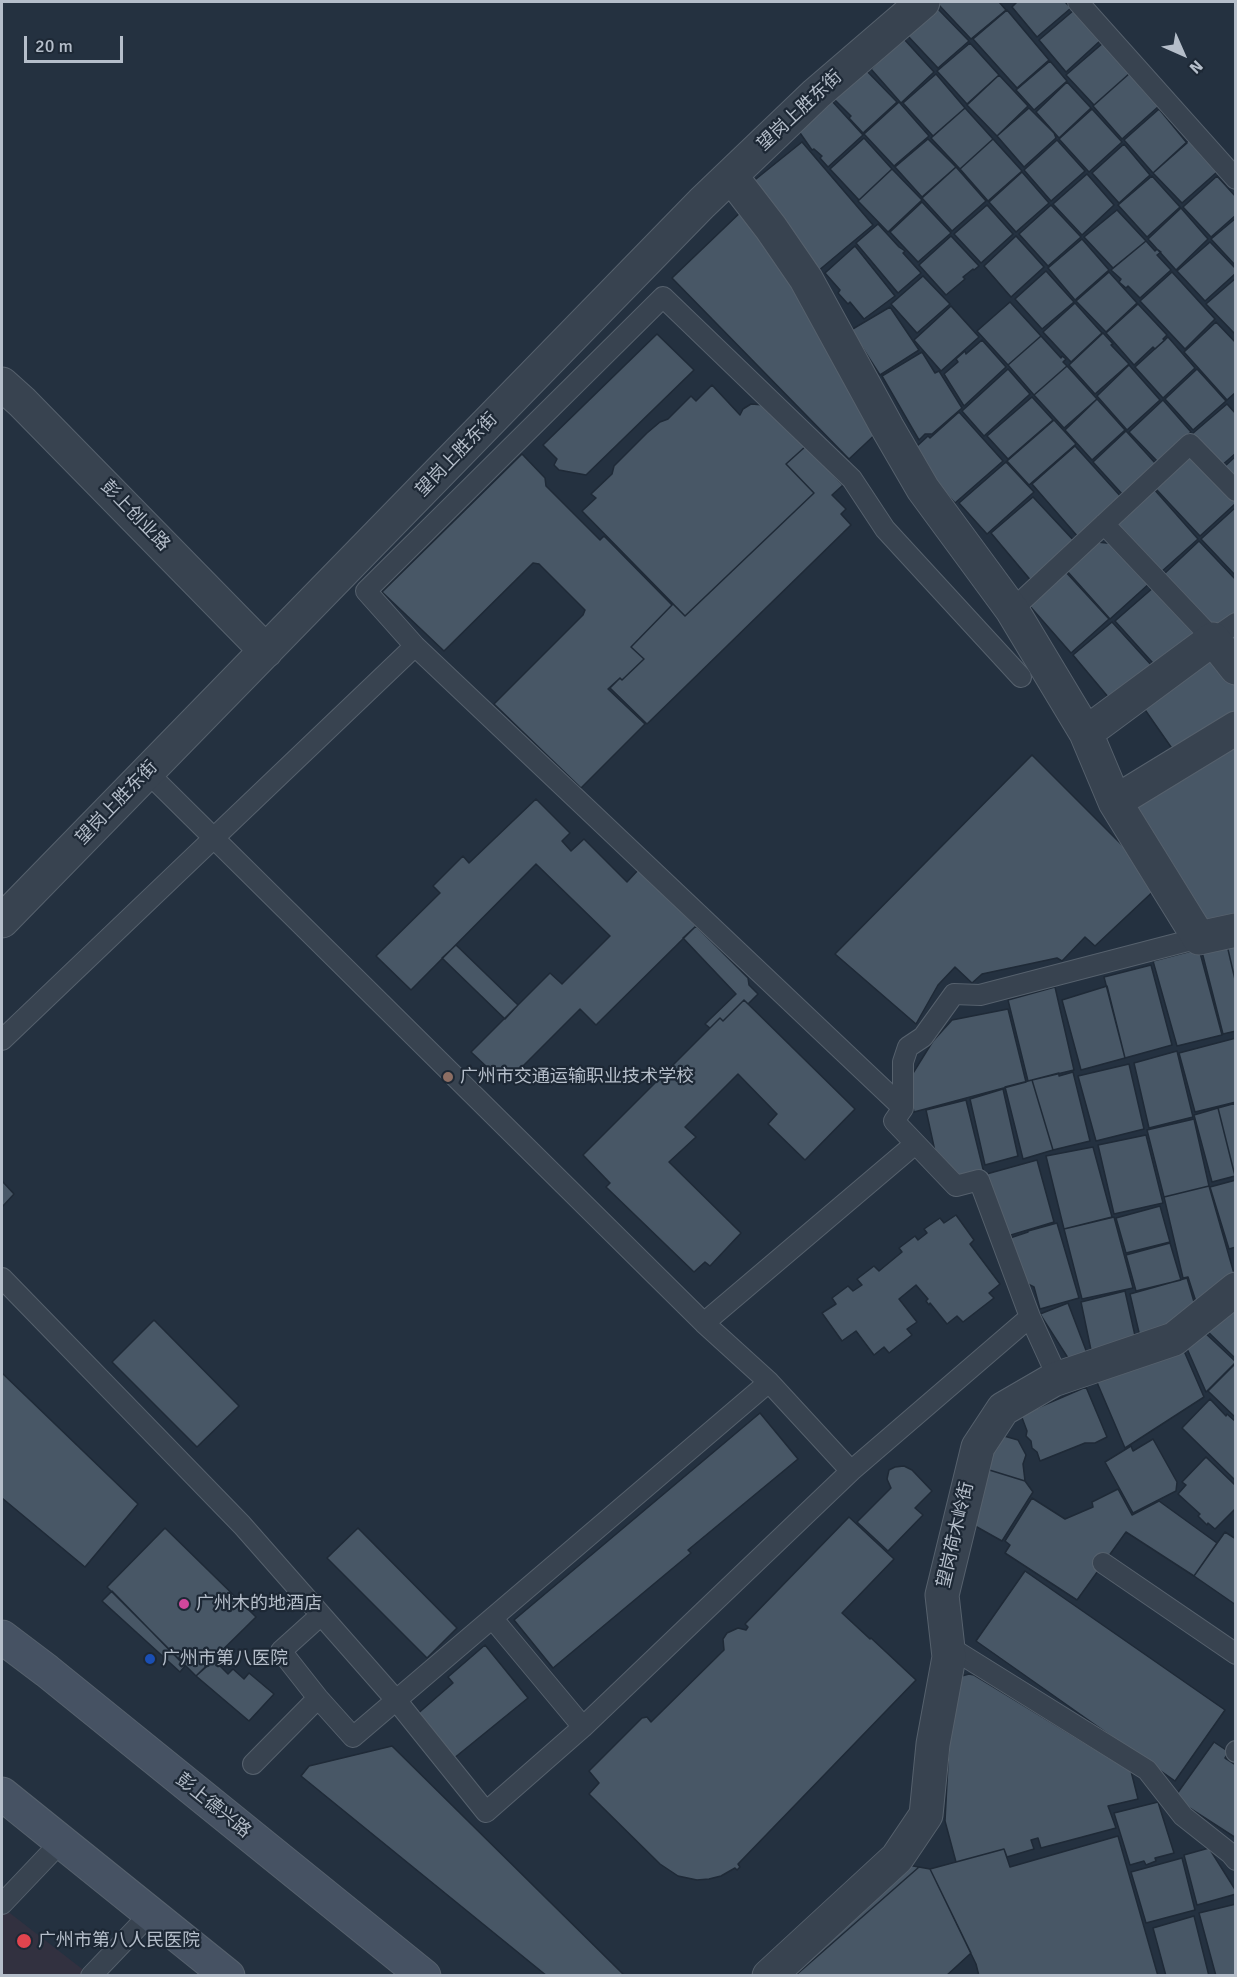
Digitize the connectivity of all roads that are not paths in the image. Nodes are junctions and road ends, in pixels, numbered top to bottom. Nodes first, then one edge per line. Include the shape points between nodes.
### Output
1 (923, 2) edge
2 (1078, 2) edge
3 (731, 176) junction
4 (1236, 178) edge
5 (2, 384) edge
6 (1236, 491) edge
7 (1104, 524) junction
8 (1012, 610) junction
9 (1224, 631) edge
10 (415, 646) junction
11 (266, 651) junction
12 (1236, 668) edge
13 (1021, 677) dead end
14 (1236, 728) edge
15 (1086, 733) junction
16 (147, 772) junction
17 (1115, 802) junction
18 (214, 837) junction
19 (52, 869) junction
20 (2, 888) edge
21 (2, 921) edge
22 (1236, 930) edge
23 (1199, 938) junction
24 (2, 1040) edge
25 (903, 1108) junction
26 (915, 1144) junction
27 (2, 1278) edge
28 (1236, 1289) edge
29 (1030, 1317) junction
30 (704, 1323) junction
31 (1058, 1378) junction
32 (769, 1382) junction
33 (850, 1471) junction
34 (1103, 1563) dead end
35 (321, 1615) junction
36 (493, 1619) junction
37 (2, 1636) edge
38 (948, 1646) junction
39 (1236, 1654) edge
40 (318, 1698) junction
41 (396, 1700) junction
42 (583, 1726) junction
43 (253, 1764) dead end
44 (2, 1794) edge
45 (60, 1843) junction
46 (1236, 1860) edge
47 (2, 1904) edge
48 (151, 1912) junction
49 (91, 1976) edge
50 (228, 1976) edge
51 (424, 1976) edge
52 (769, 1976) edge

1 - 3 street, 望岗上胜东街 via 816,94
2 - 4 lane
3 - 8 street via 806,279 923,489
3 - 11 street, 望岗上胜东街
5 - 11 street, 彭上创业路
6 - 7 lane via 1190,444
7 - 8 lane
7 - 9 lane
8 - 15 street
9 - 12 street
9 - 15 street
10 - 13 lane via 366,591 663,297 852,479 885,529
10 - 18 lane
10 - 25 lane
11 - 16 street, 望岗上胜东街
14 - 17 street
15 - 17 street
16 - 18 lane
16 - 19 street, 望岗上胜东街
17 - 23 street
18 - 24 lane
18 - 30 lane
19 - 20 street
19 - 21 street, 望岗上胜东街
22 - 23 street
23 - 25 lane via 980,995 954,994 923,1037 908,1047 903,1062
25 - 26 lane via 894,1121
26 - 29 lane via 956,1186 979,1179
26 - 30 lane
27 - 35 lane via 242,1525
28 - 31 street, 望岗荷木岭街 via 1174,1339
29 - 31 lane
29 - 33 lane
30 - 32 lane
31 - 38 street, 望岗荷木岭街 via 1003,1409 978,1447 942,1595
32 - 33 lane
32 - 36 lane
33 - 42 lane
34 - 39 lane
35 - 40 lane via 281,1651
35 - 41 lane
36 - 41 lane
36 - 42 lane
37 - 51 street, 彭上德兴路
38 - 46 lane via 1147,1770 1183,1816
38 - 52 street, 望岗荷木岭街 via 926,1815 897,1858
40 - 41 lane via 353,1737
40 - 43 lane
41 - 42 lane via 486,1812
44 - 45 street
45 - 47 lane
45 - 48 street
48 - 49 lane
48 - 50 street

